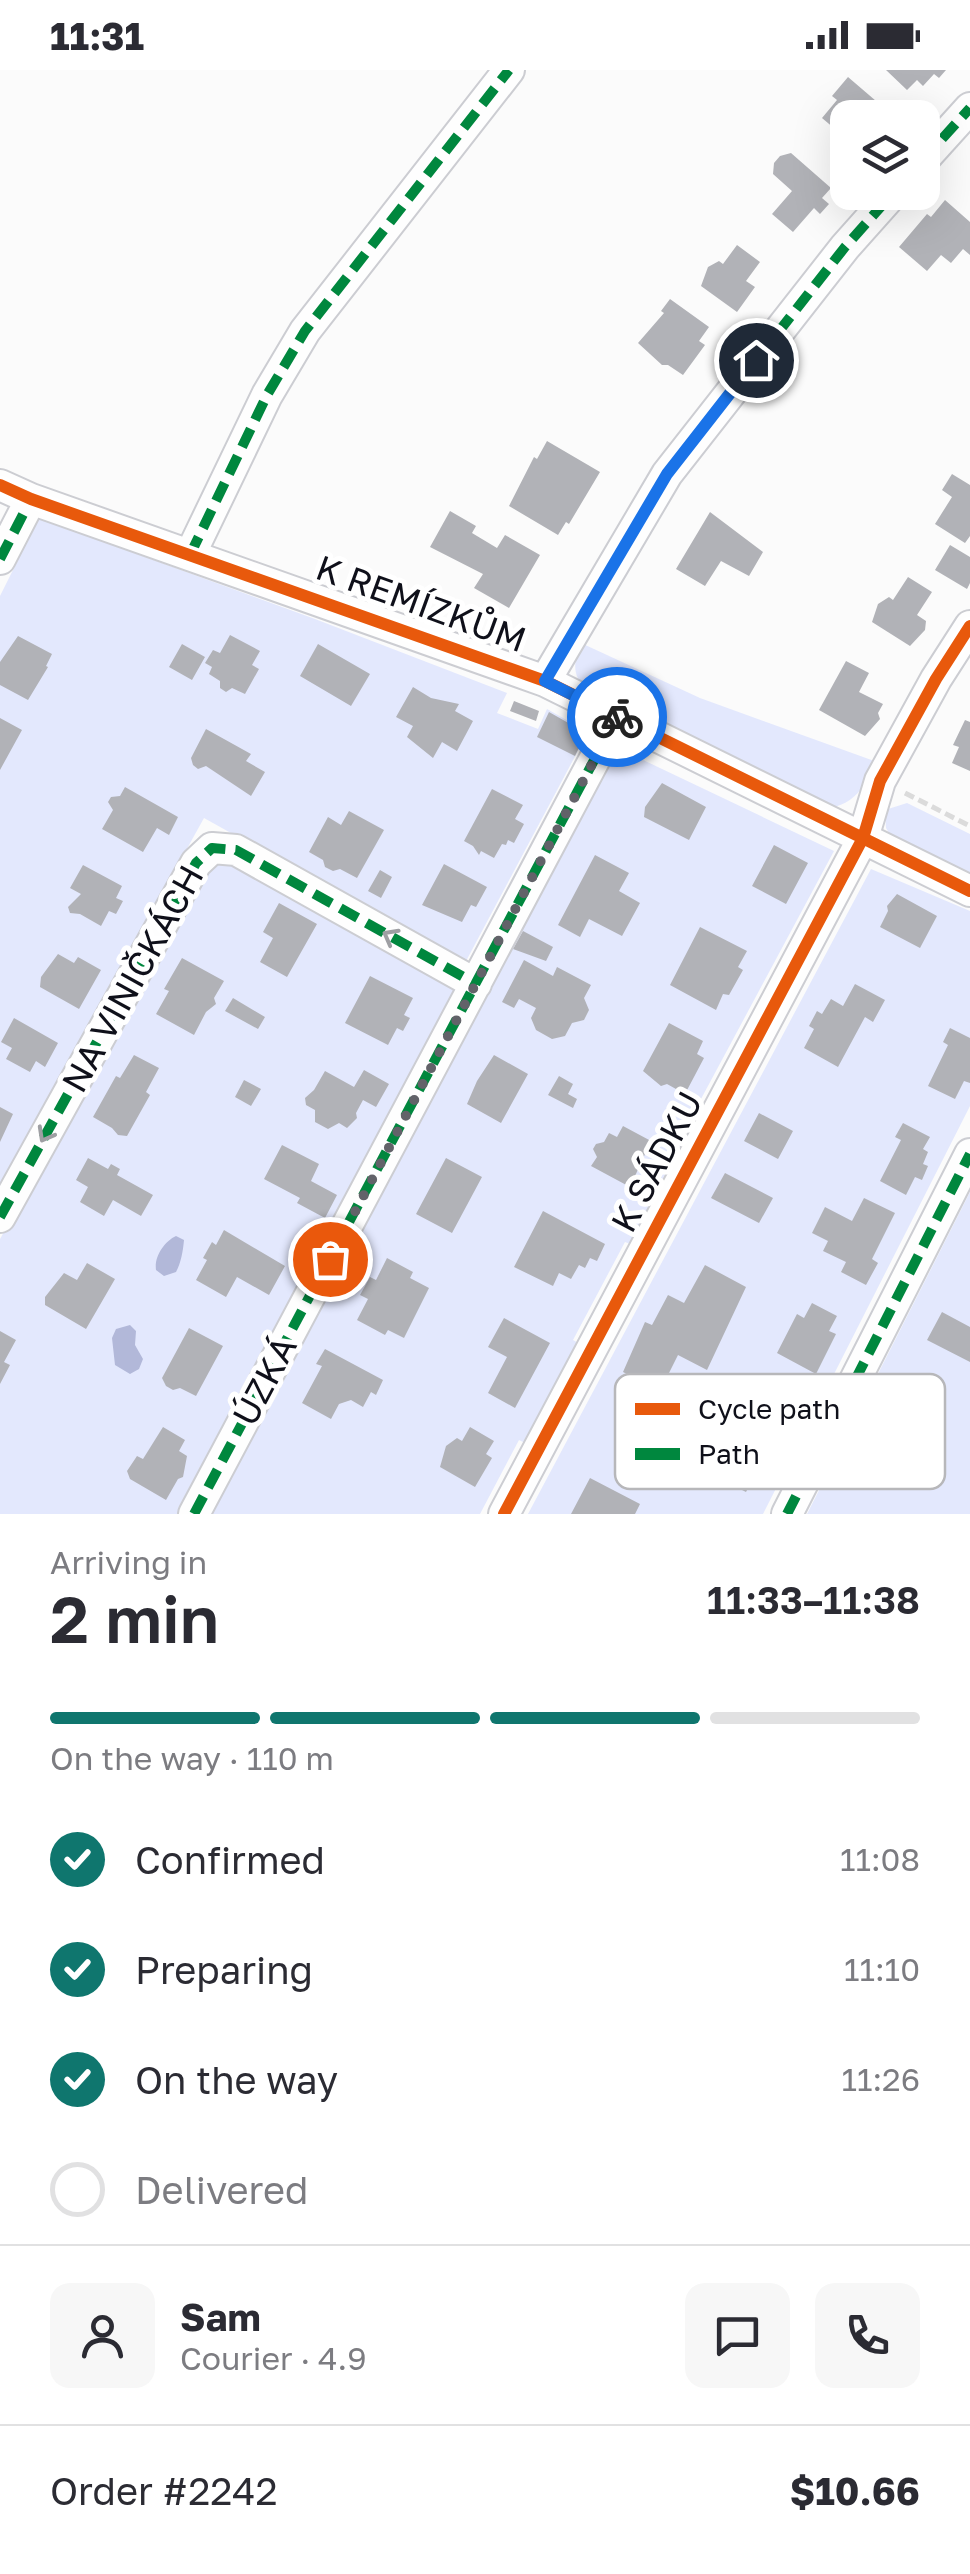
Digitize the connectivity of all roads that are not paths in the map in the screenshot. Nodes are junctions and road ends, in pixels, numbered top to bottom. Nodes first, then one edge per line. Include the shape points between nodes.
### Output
1 (509, 70) edge
2 (970, 108) edge
3 (940, 141) edge
4 (878, 210) edge
5 (0, 485) edge
6 (31, 499) junction
7 (190, 554) junction
8 (0, 559) edge
9 (970, 626) edge
10 (545, 681) junction
11 (617, 717) junction
12 (863, 838) junction
13 (970, 891) edge
14 (476, 984) junction
15 (970, 1154) edge
16 (0, 1217) edge
17 (858, 1374) edge
18 (800, 1489) edge
19 (194, 1514) edge
20 (504, 1514) edge
21 (787, 1514) edge

1 - 7 street via 305,330
2 - 3 street
4 - 10 street via 667,474
5 - 6 street, K REMÍZKŮM
6 - 7 street, K REMÍZKŮM
6 - 8 street
7 - 10 street, K REMÍZKŮM
9 - 12 street, K SÁDKU via 880,780
10 - 11 street, K REMÍZKŮM
11 - 12 street, K REMÍZKŮM
11 - 14 street, ÚZKÁ
12 - 13 street, K REMÍZKŮM
12 - 20 street, K SÁDKU
14 -> 16 street, NA VINIČKÁCH via 236,850 212,848 196,863
14 - 19 street, ÚZKÁ
15 - 17 street
18 - 21 street

